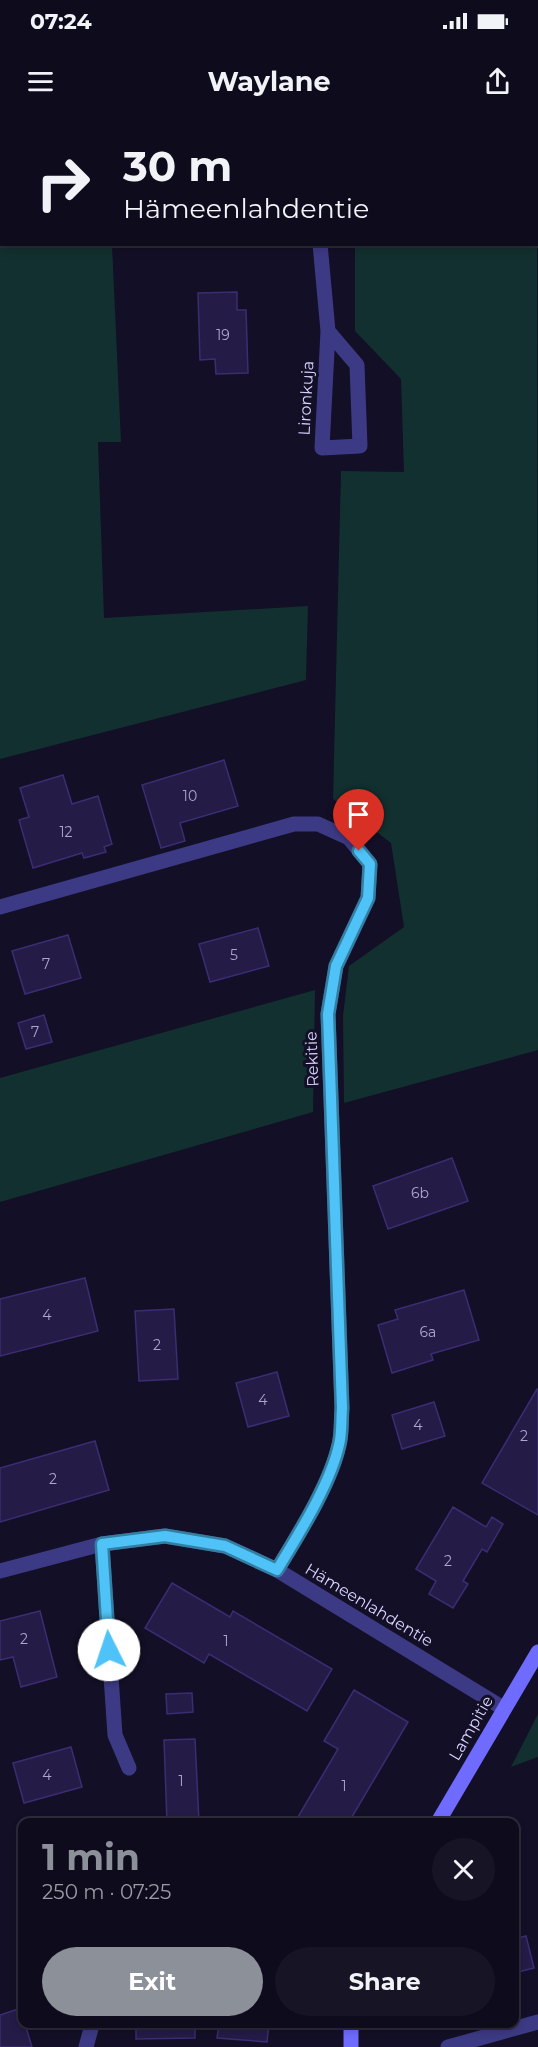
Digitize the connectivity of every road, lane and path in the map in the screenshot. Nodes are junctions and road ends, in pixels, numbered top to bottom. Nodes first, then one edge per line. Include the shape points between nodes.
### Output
1 (320, 246) edge
2 (327, 332) junction
3 (0, 907) edge
4 (102, 1544) junction
5 (277, 1570) junction
6 (0, 1571) edge
7 (538, 1652) edge
8 (503, 1708) junction
9 (129, 1768) dead end
10 (440, 1818) edge
11 (538, 2022) edge
12 (519, 2027) edge
13 (91, 2028) edge
14 (351, 2028) edge
15 (516, 2028) edge
16 (86, 2047) edge
17 (351, 2047) edge
18 (448, 2047) edge

1 - 2 street, Lironkuja
2 - 2 street, Lironkuja via 322,448 360,446 357,365
3 - 5 street, Rekitie via 294,824 318,824 349,838 370,864 368,898 336,966 328,1014 340,1443 333,1467
4 - 5 street, Hämeenlahdentie via 165,1536 225,1546
4 - 6 street, Hämeenlahdentie
4 - 9 street via 115,1736
5 - 8 street, Hämeenlahdentie
7 - 8 street, Lampitie
8 - 10 street, Lampitie
11 - 12 street
13 - 16 street
14 - 17 street
15 - 18 street

